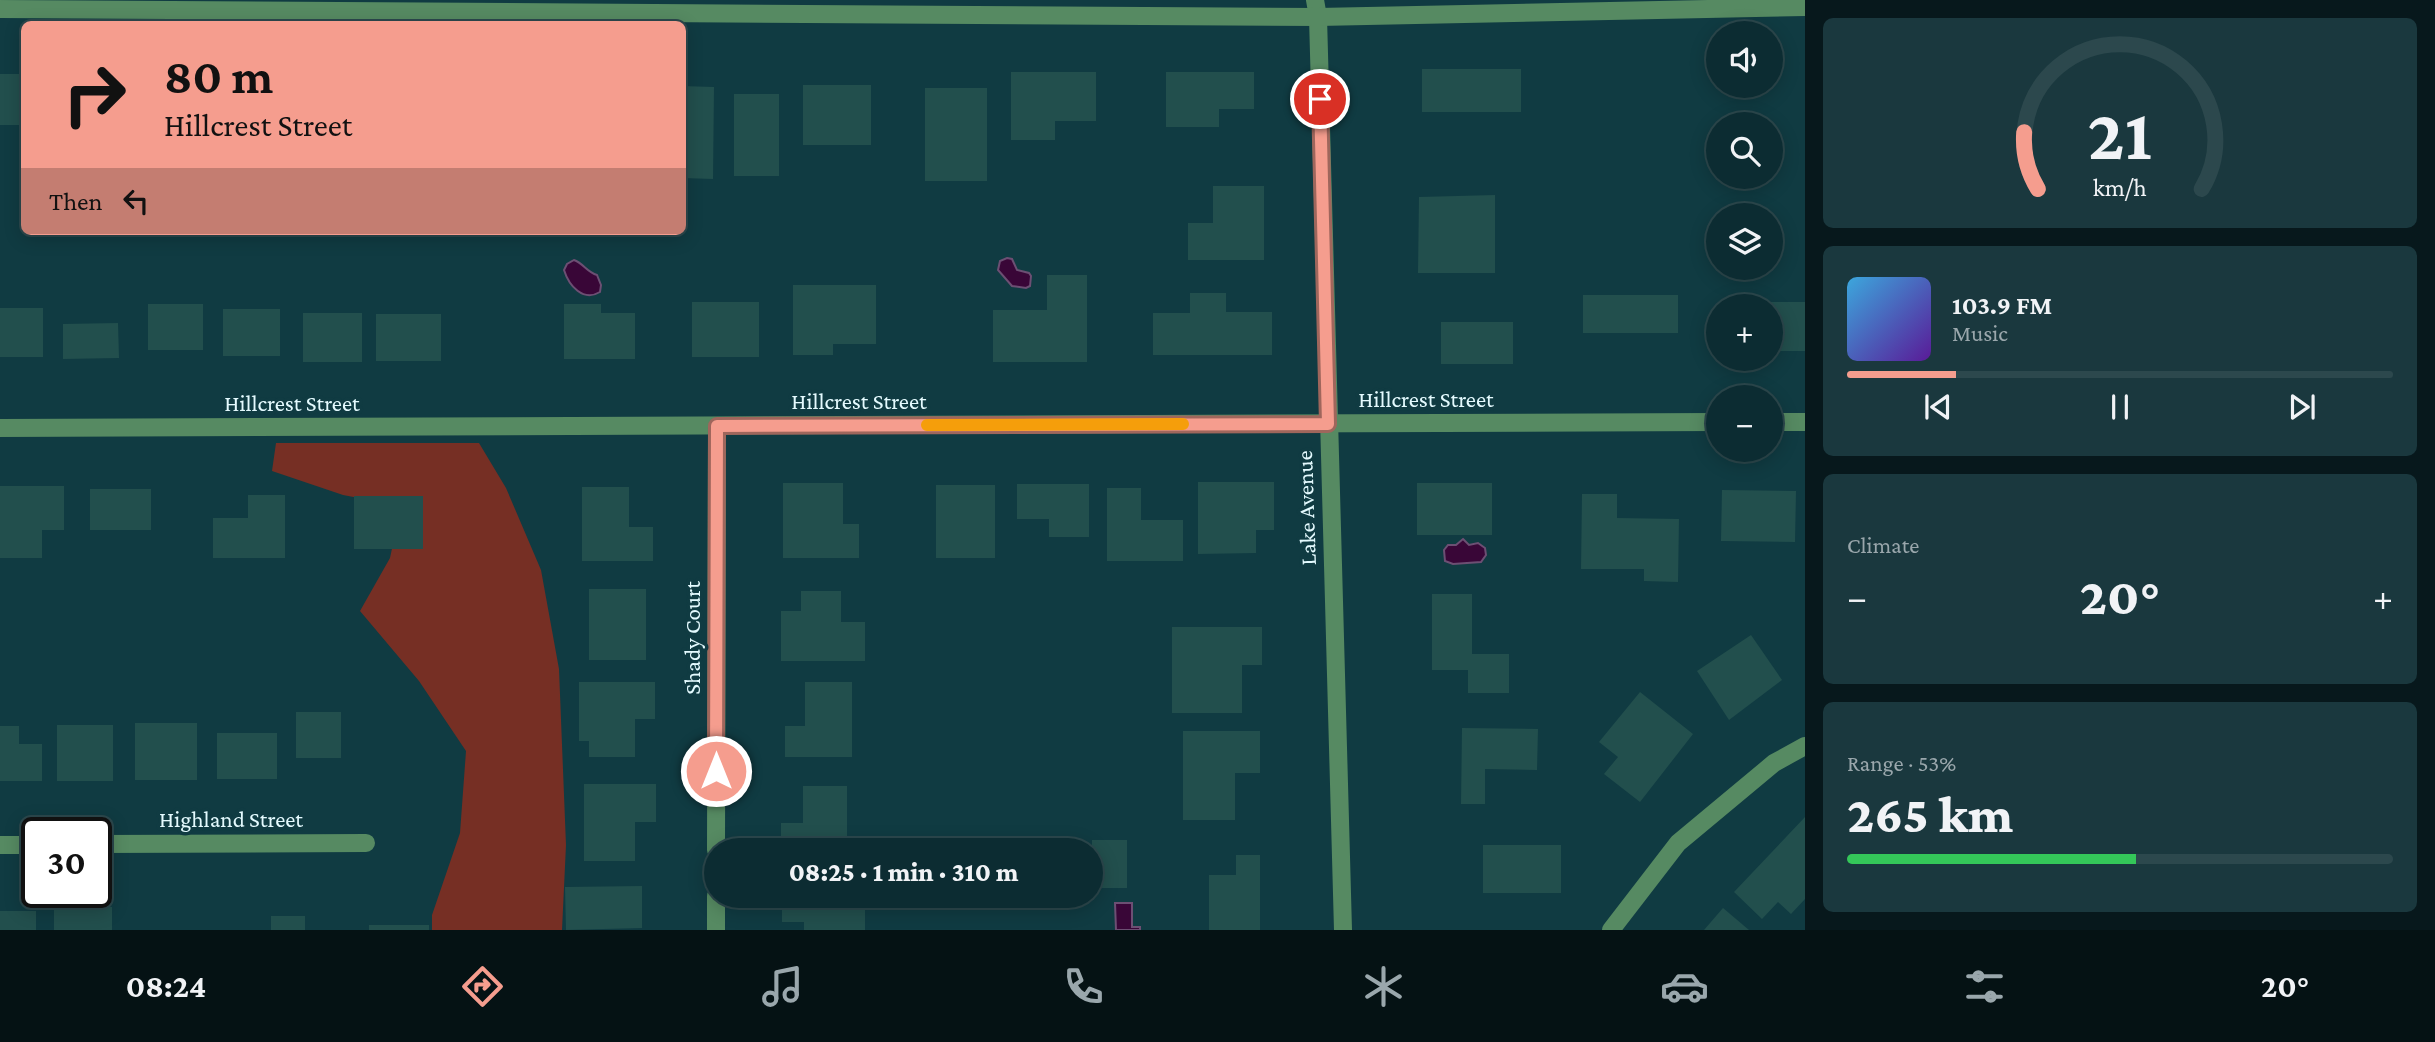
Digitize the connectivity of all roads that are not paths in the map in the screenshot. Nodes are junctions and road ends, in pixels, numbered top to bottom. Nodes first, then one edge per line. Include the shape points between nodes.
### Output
1 (1636, 5) edge
2 (505, 7) edge
3 (1805, 7) edge
4 (0, 9) edge
5 (1316, 9) edge
6 (1706, 422) edge
7 (1783, 422) edge
8 (1805, 422) edge
9 (1328, 424) junction
10 (717, 426) junction
11 (0, 428) edge
12 (1805, 746) edge
13 (716, 838) edge
14 (366, 843) dead end
15 (112, 844) edge
16 (0, 845) edge
17 (21, 845) edge
18 (716, 908) edge
19 (716, 930) edge
20 (1343, 930) edge
21 (1611, 930) edge

1 - 3 street
1 - 5 street
2 - 4 street
2 - 5 street
5 - 9 street, Lake Avenue
6 - 9 street, Hillcrest Street
7 - 8 street
9 - 10 street, Hillcrest Street
9 - 20 street, Lake Avenue
10 - 11 street, Hillcrest Street
10 - 13 street, Shady Court
12 - 21 street via 1774,763 1678,843
14 - 15 street, Highland Street
16 - 17 street
18 - 19 street

